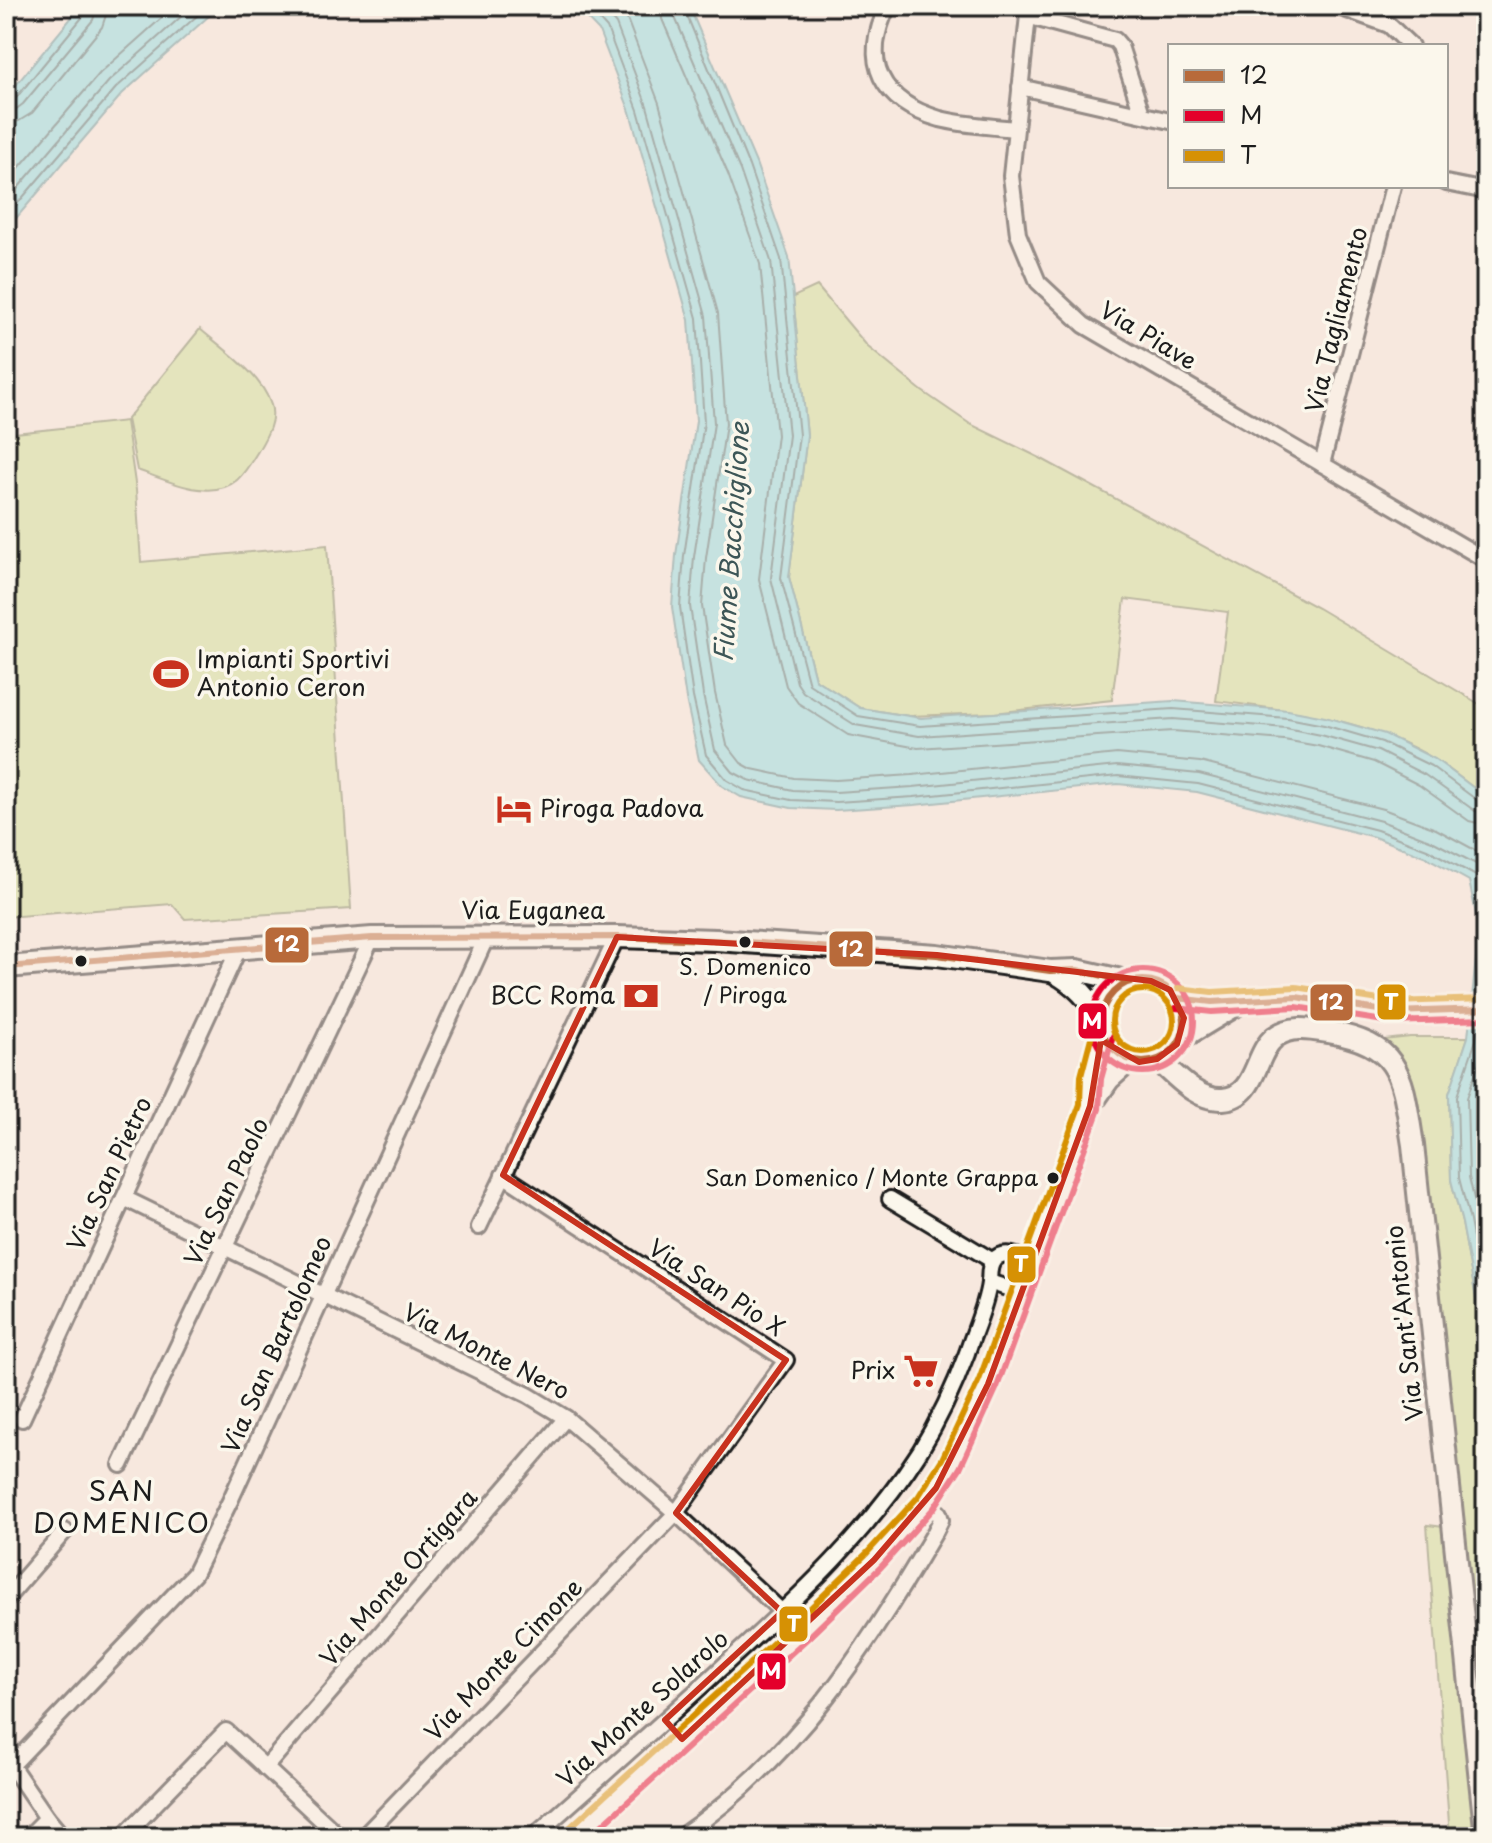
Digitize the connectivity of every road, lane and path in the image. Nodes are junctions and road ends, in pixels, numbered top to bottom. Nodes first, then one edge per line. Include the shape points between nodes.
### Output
1 (888, 6) edge
2 (1336, 6) edge
3 (1353, 9) edge
4 (1028, 11) edge
5 (1409, 44) edge
6 (1020, 87) junction
7 (1142, 114) junction
8 (1168, 120) edge
9 (1014, 129) junction
10 (1448, 183) edge
11 (1392, 188) edge
12 (1486, 191) edge
13 (1322, 464) junction
14 (1486, 560) edge
15 (487, 936) junction
16 (617, 937) junction
17 (372, 938) junction
18 (239, 948) junction
19 (9, 966) edge
20 (1050, 971) junction
21 (1130, 982) junction
22 (1177, 998) junction
23 (1242, 1002) junction
24 (1486, 1009) edge
25 (1102, 1027) junction
26 (6, 1040) edge
27 (1178, 1042) junction
28 (6, 1055) edge
29 (1157, 1059) junction
30 (1130, 1060) junction
31 (1183, 1082) junction
32 (1090, 1106) junction
33 (503, 1175) junction
34 (124, 1198) junction
35 (890, 1199) dead end
36 (479, 1227) dead end
37 (225, 1247) junction
38 (993, 1261) junction
39 (1033, 1262) junction
40 (989, 1282) junction
41 (1022, 1293) junction
42 (323, 1295) junction
43 (566, 1418) junction
44 (22, 1419) dead end
45 (121, 1465) dead end
46 (926, 1503) junction
47 (676, 1513) junction
48 (65, 1531) dead end
49 (6, 1574) edge
50 (18, 1584) junction
51 (6, 1599) edge
52 (782, 1612) junction
53 (665, 1720) junction
54 (682, 1739) junction
55 (9, 1762) edge
56 (265, 1768) junction
57 (47, 1818) junction
58 (28, 1837) edge
59 (63, 1837) edge
60 (123, 1837) edge
61 (340, 1837) edge
62 (363, 1837) edge
63 (533, 1837) edge
64 (574, 1837) edge
65 (680, 1837) edge
66 (1486, 1837) edge

1 - 9 street via 874,39 874,59 893,93 915,110 943,120
2 - 3 street
3 - 5 street via 1389,25
4 - 6 street, Via Piave
4 - 7 street via 1115,40
6 - 7 street
6 - 9 street, Via Piave
7 - 8 street
9 - 13 street, Via Piave via 1011,176 1018,234 1038,282 1084,325
10 - 12 street
11 - 13 street, Via Tagliamento
13 - 14 street, Via Piave
15 - 16 street, Via Euganea
15 - 17 street, Via Euganea
15 - 42 street, Via San Bartolomeo
16 - 20 street, Via Euganea via 937,955
16 - 33 street
17 - 18 street, Via Euganea
17 - 37 street, Via San Paolo
18 - 19 street, Via Euganea
18 - 34 street, Via San Pietro
20 - 21 street, Via Euganea via 1077,970
20 - 25 street, Via Euganea via 1079,989
21 - 22 street, Via Euganea via 1161,984
21 - 25 street via 1109,997
22 - 23 street, Via Euganea
22 - 27 street via 1184,1018
23 - 24 street, Via Euganea via 1277,996 1391,1012
23 - 27 street, Via Euganea
25 - 30 street, Via Euganea via 1113,1050
25 - 32 street
26 - 28 street
27 - 29 street, Via Euganea
27 - 31 street via 1175,1064
29 - 30 street
29 - 31 street, Via Sant'Antonio
30 - 32 street
31 - 66 street, Via Sant'Antonio via 1212,1099 1236,1096 1275,1037 1293,1029 1372,1044 1387,1056 1399,1078 1413,1145
32 - 39 street
33 - 36 street
33 - 47 street, Via San Pio X via 786,1360
34 - 37 street, Via Monte Nero
34 - 44 street, Via San Pietro
35 - 38 street
37 - 42 street, Via Monte Nero
37 - 45 street, Via San Paolo
38 - 39 street via 1002,1254
38 - 40 street, Via Monte Solarolo
39 - 41 street
40 - 41 street
40 - 52 street, Via Monte Solarolo via 940,1419 925,1443 852,1543
41 - 46 street via 970,1427
42 - 43 street, Via Monte Nero
42 - 55 street, Via San Bartolomeo via 194,1574
43 - 47 street, Via Monte Nero
43 - 56 street, Via Monte Ortigara
46 - 54 street via 874,1560
46 - 65 street via 939,1513 935,1532 883,1620 822,1704 759,1774
47 - 52 street, Via Monte Nero
47 - 62 street, Via Monte Cimone
48 - 50 street
49 - 50 street
50 - 51 street
52 - 53 street, Via Monte Solarolo
53 - 54 street
53 - 63 street, Via Monte Solarolo
54 - 64 street
55 - 57 street
56 - 60 street via 226,1731
56 - 61 street
57 - 58 street
57 - 59 street

